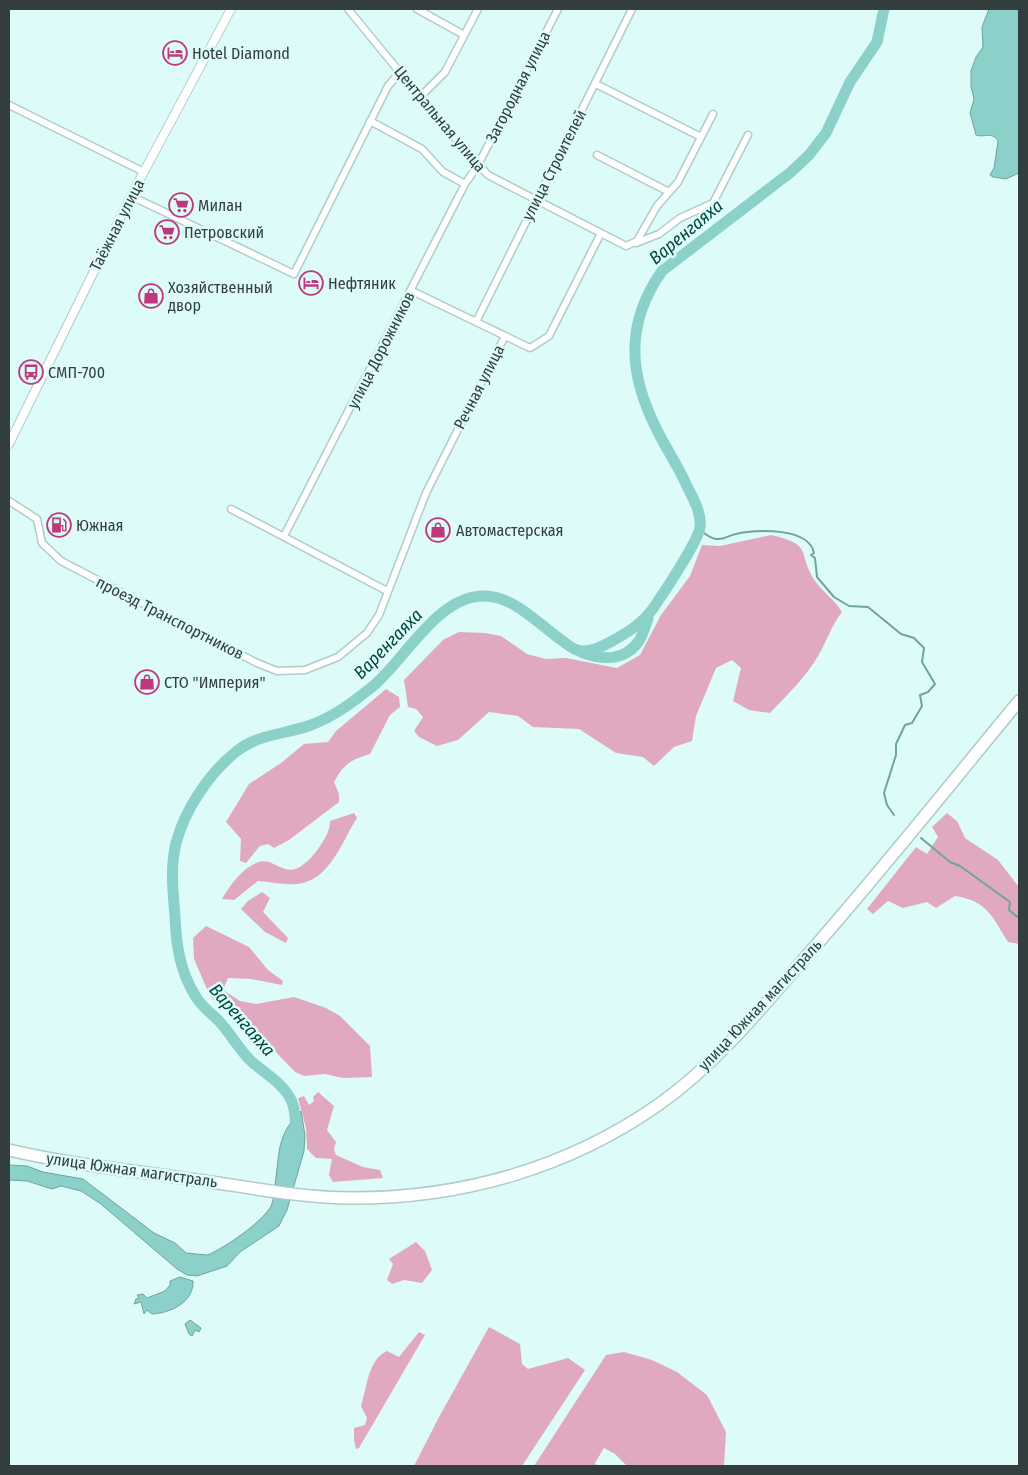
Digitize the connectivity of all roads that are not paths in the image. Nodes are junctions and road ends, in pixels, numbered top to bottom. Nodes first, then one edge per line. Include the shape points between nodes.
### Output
1 (231, 9) edge
2 (348, 9) edge
3 (417, 9) edge
4 (478, 9) edge
5 (558, 9) edge
6 (632, 9) edge
7 (464, 36) junction
8 (400, 72) junction
9 (596, 84) junction
10 (420, 98) junction
11 (9, 105) edge
12 (713, 114) dead end
13 (370, 121) junction
14 (748, 135) dead end
15 (701, 137) junction
16 (597, 155) dead end
17 (478, 165) junction
18 (144, 172) junction
19 (465, 184) junction
20 (669, 192) junction
21 (131, 196) junction
22 (536, 201) junction
23 (601, 233) junction
24 (632, 245) junction
25 (412, 291) junction
26 (476, 322) junction
27 (505, 336) junction
28 (453, 439) joint
29 (9, 444) edge
30 (9, 501) edge
31 (231, 509) dead end
32 (284, 536) junction
33 (387, 591) junction
34 (1019, 701) edge
35 (9, 1150) edge

1 - 18 street, Таёжная улица
2 - 8 street, Центральная улица
3 - 7 street
4 - 7 street
5 - 17 street, Загородная улица
6 - 9 street, улица Строителей
7 - 10 street via 445,72
8 - 10 street, Центральная улица
8 - 13 street via 388,86
9 - 15 street
9 - 22 street, улица Строителей
10 - 17 street, Центральная улица
11 - 18 street
12 - 15 street
13 - 19 street via 422,149 443,172
13 - 21 street via 294,274
14 - 24 street via 713,203 680,218 659,234
15 - 20 street via 678,182
16 - 20 street
17 - 19 street, улица Дорожников
17 - 22 street, Центральная улица via 493,179
18 - 21 street, Таёжная улица
19 - 25 street, улица Дорожников
20 - 24 street
21 - 29 street, Таёжная улица
22 - 23 street, Центральная улица
22 - 26 street, улица Строителей
23 - 24 street, Центральная улица
23 - 27 street, Речная улица via 549,336 530,348
25 - 26 street
25 - 32 street, улица Дорожников
26 - 27 street
27 - 28 street, Речная улица
28 - 33 street, проезд Транспортников via 426,493
30 - 33 street, проезд Транспортников via 37,519 42,544 61,561 277,671 305,670 338,657 368,633 379,615
31 - 32 street
32 - 33 street
34 - 35 highway, улица Южная магистраль via 779,988 708,1064 660,1104 571,1155 509,1177 453,1190 354,1198 255,1188

